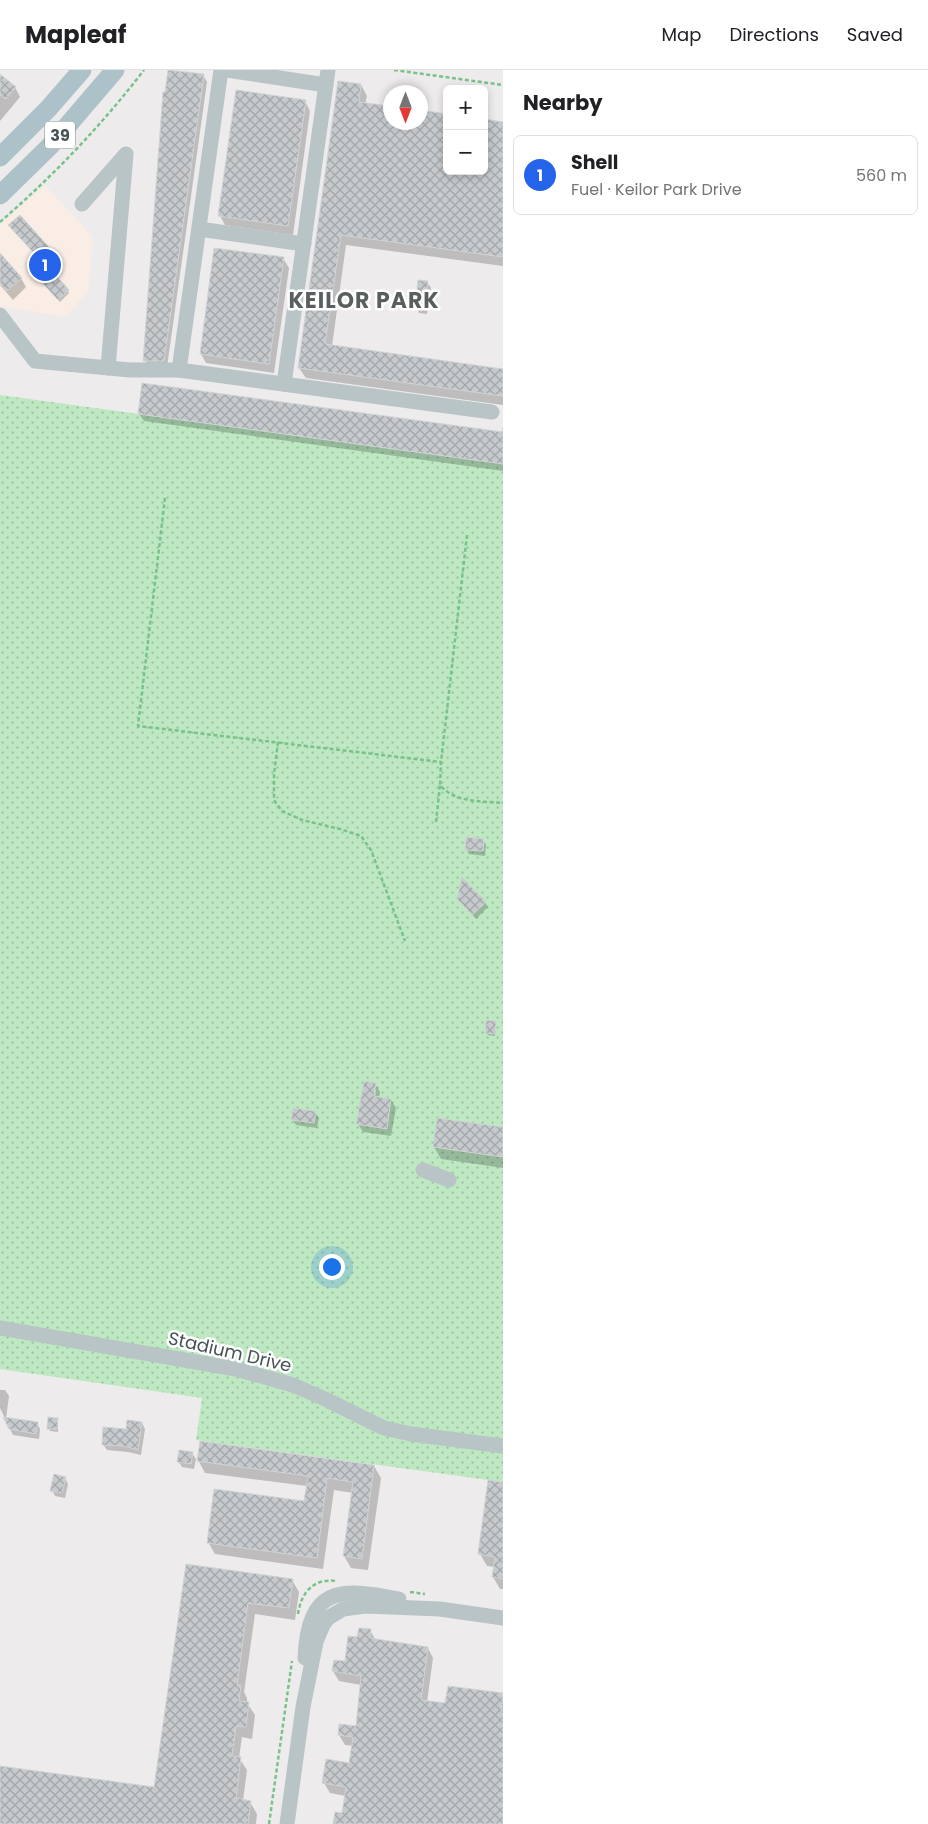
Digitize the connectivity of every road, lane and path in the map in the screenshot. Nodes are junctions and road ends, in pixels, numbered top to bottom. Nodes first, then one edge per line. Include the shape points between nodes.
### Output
1 (82, 70) edge
2 (115, 70) edge
3 (144, 70) edge
4 (221, 70) edge
5 (227, 70) edge
6 (394, 70) edge
7 (327, 77) edge
8 (503, 85) edge
9 (0, 157) edge
10 (0, 195) edge
11 (82, 204) dead end
12 (0, 222) edge
13 (199, 229) junction
14 (304, 244) junction
15 (0, 315) edge
16 (108, 368) junction
17 (179, 370) junction
18 (284, 384) junction
19 (492, 412) dead end
20 (164, 498) dead end
21 (467, 535) dead end
22 (278, 742) junction
23 (441, 762) junction
24 (440, 785) junction
25 (503, 803) edge
26 (436, 822) dead end
27 (405, 941) dead end
28 (424, 1170) dead end
29 (449, 1180) dead end
30 (0, 1328) edge
31 (503, 1446) edge
32 (340, 1582) dead end
33 (407, 1591) dead end
34 (426, 1594) dead end
35 (503, 1618) edge
36 (297, 1619) dead end
37 (292, 1657) dead end
38 (270, 1824) edge
39 (287, 1824) edge

1 - 9 main road, 39
2 - 10 main road, 39 via 50,146
3 - 12 path via 75,152
4 - 13 street
5 - 7 street
6 - 8 path
7 - 14 street
11 - 16 street via 126,154
13 - 14 street
13 - 17 street
14 - 18 street
15 - 16 street via 35,362
16 - 17 street
17 - 18 street
18 - 19 street
20 - 22 path via 138,726
21 - 23 path
22 - 23 path
22 - 27 path via 274,800 282,811 302,820 361,836 371,850
23 - 24 path
24 - 25 path via 456,798
24 - 26 path
28 - 29 street
30 - 31 street, Stadium Drive via 236,1369 293,1385 384,1428
32 - 36 path via 322,1581 308,1589 300,1602
33 - 34 path
35 - 39 street via 440,1610 365,1606 335,1613 323,1625 316,1642 303,1707
37 - 38 path

